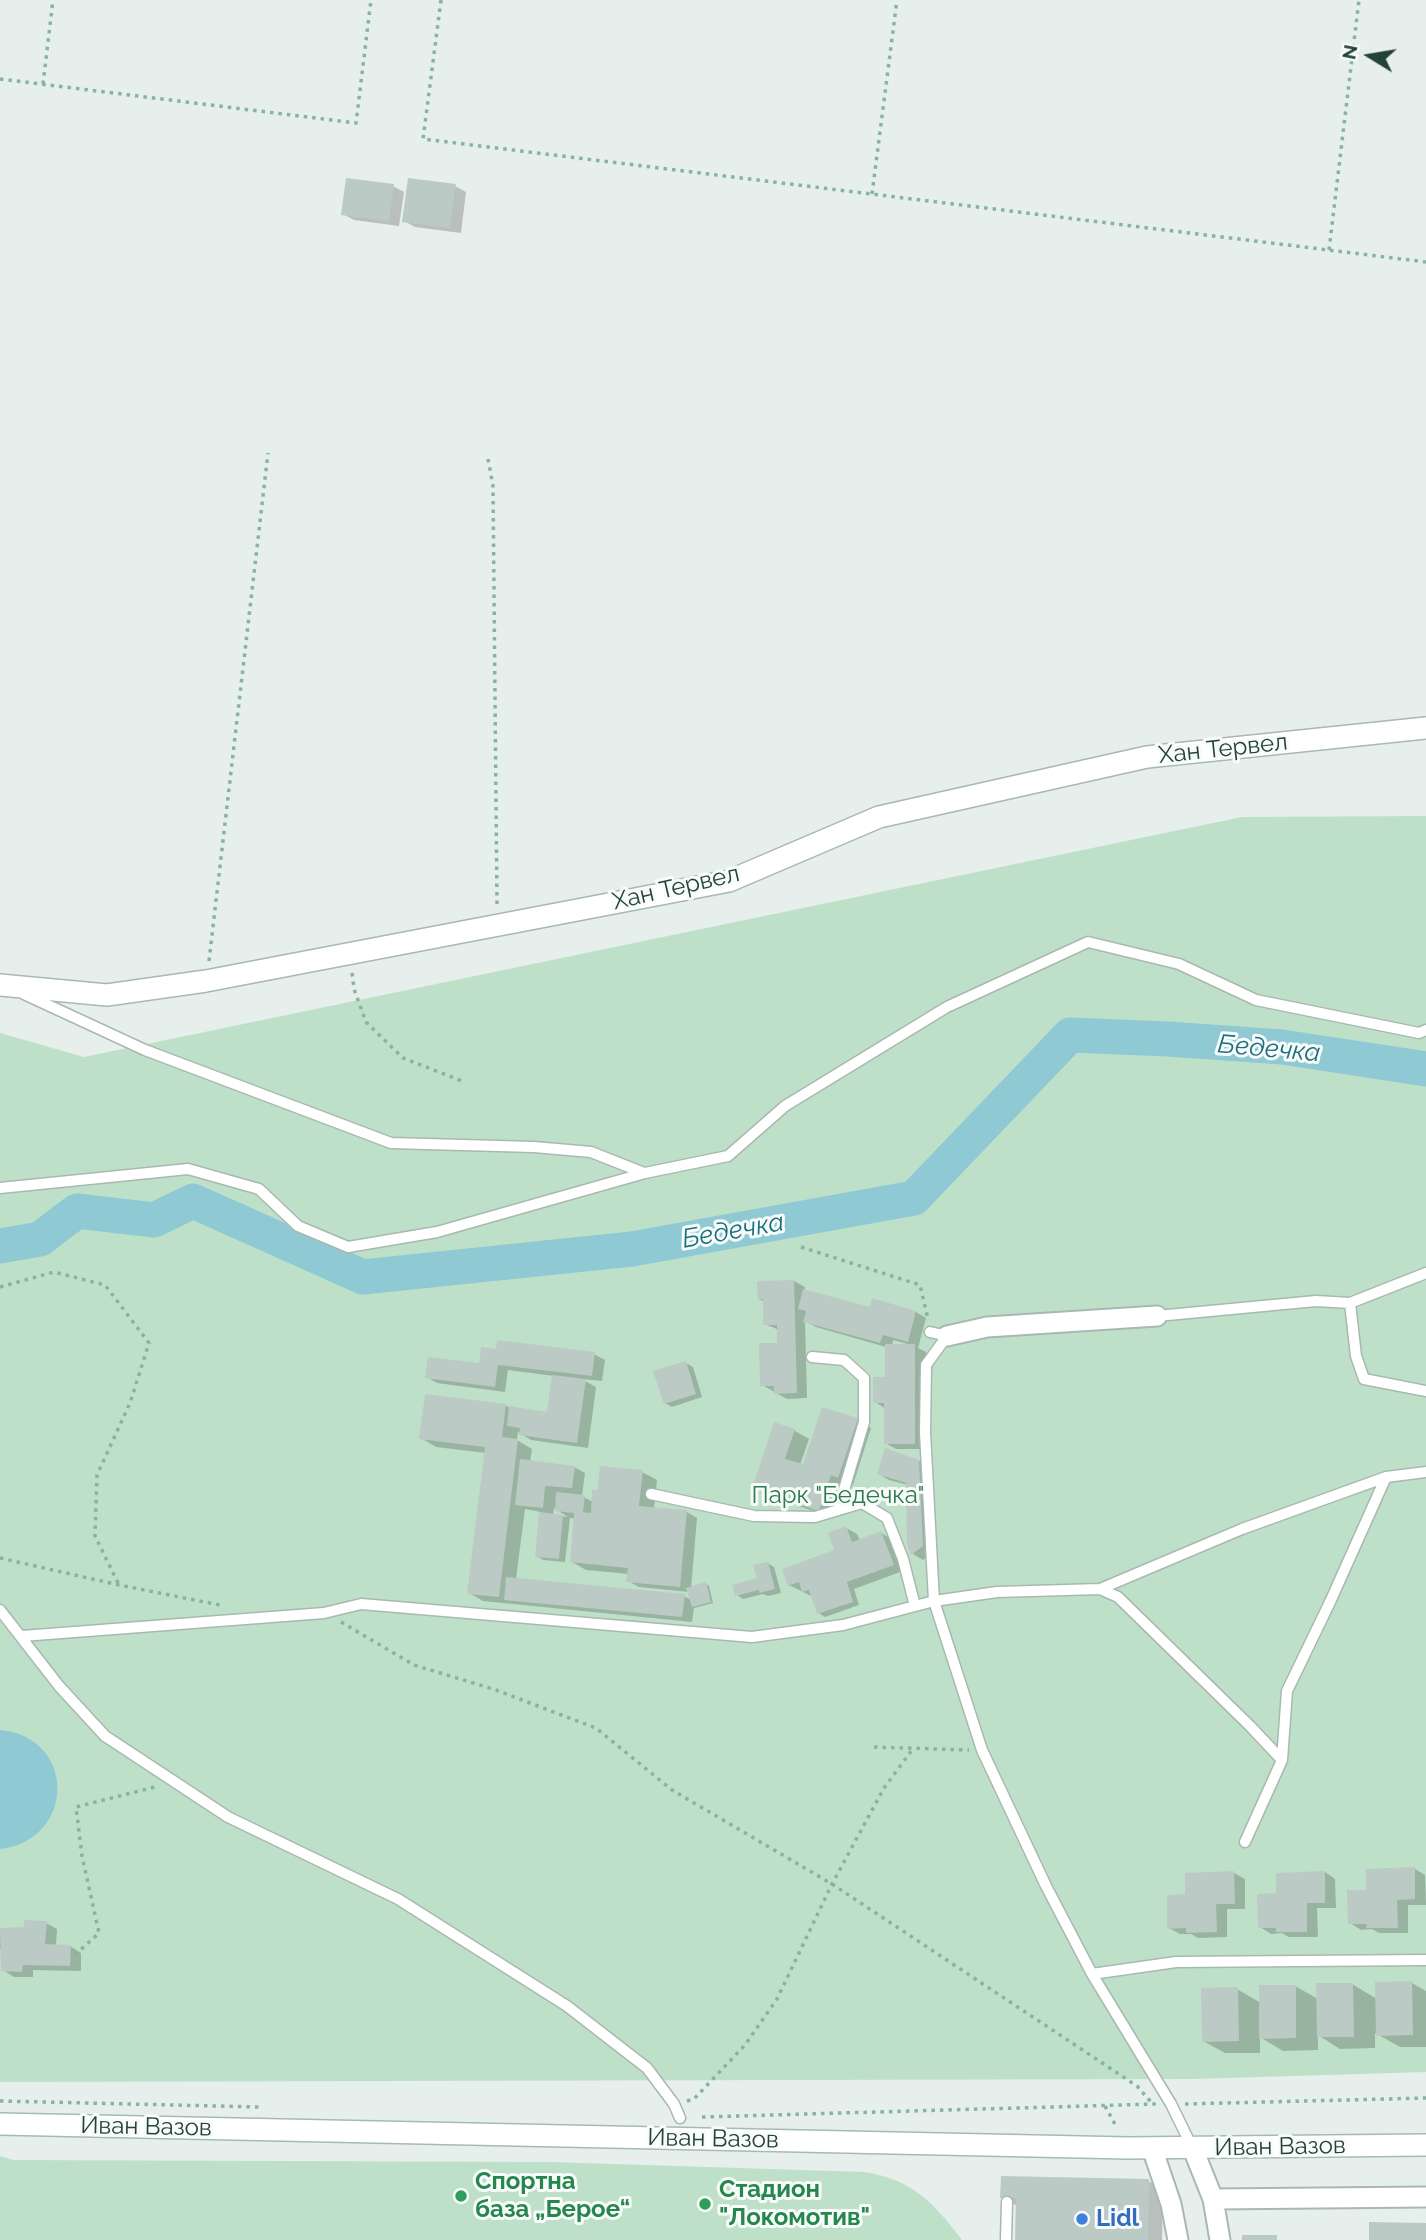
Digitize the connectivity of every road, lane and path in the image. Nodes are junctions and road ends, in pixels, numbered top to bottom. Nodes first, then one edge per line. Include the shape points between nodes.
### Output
1 (53, 0) edge
2 (371, 0) edge
3 (440, 0) edge
4 (897, 0) edge
5 (1359, 0) edge
6 (0, 79) edge
7 (43, 84) junction
8 (872, 194) junction
9 (1329, 250) junction
10 (1426, 262) edge
11 (268, 453) dead end
12 (488, 459) dead end
13 (1426, 728) edge
14 (497, 925) junction
15 (351, 954) junction
16 (206, 981) junction
17 (4, 986) edge
18 (1426, 1030) edge
19 (462, 1081) dead end
20 (645, 1173) junction
21 (0, 1188) edge
22 (801, 1247) dead end
23 (1426, 1273) edge
24 (0, 1287) edge
25 (1350, 1303) junction
26 (1157, 1315) joint
27 (938, 1334) junction
28 (812, 1357) dead end
29 (1426, 1391) edge
30 (1426, 1472) edge
31 (1385, 1477) junction
32 (651, 1494) dead end
33 (838, 1510) junction
34 (0, 1558) edge
35 (119, 1586) junction
36 (1100, 1589) junction
37 (934, 1601) junction
38 (222, 1605) dead end
39 (915, 1606) junction
40 (0, 1610) edge
41 (324, 1613) junction
42 (22, 1636) junction
43 (874, 1748) dead end
44 (912, 1750) junction
45 (982, 1750) junction
46 (1282, 1760) junction
47 (174, 1782) junction
48 (1245, 1842) dead end
49 (832, 1884) junction
50 (75, 1955) dead end
51 (1426, 1960) edge
52 (1092, 1974) junction
53 (1426, 2098) edge
54 (0, 2101) edge
55 (1153, 2104) junction
56 (1171, 2104) junction
57 (674, 2105) junction
58 (264, 2108) dead end
59 (680, 2118) joint
60 (0, 2124) edge
61 (1426, 2145) edge
62 (1152, 2148) junction
63 (1193, 2149) junction
64 (1426, 2196) edge
65 (1213, 2199) junction
66 (1007, 2202) dead end
67 (1006, 2240) edge
68 (1178, 2240) edge
69 (1220, 2240) edge

1 - 7 path
2 - 7 path via 356,123
3 - 8 path via 424,139
4 - 8 path
5 - 9 path
6 - 7 path
8 - 9 path
9 - 10 path
11 - 16 path
12 - 14 path via 493,486
13 - 14 street, Хан Тервел via 1147,757 879,817 729,881
14 - 15 street, Хан Тервел
15 - 16 street, Хан Тервел
15 - 19 path via 354,989 366,1022 403,1058
16 - 17 street, Хан Тервел via 107,995
17 - 20 lane via 145,1050 391,1143 591,1152
18 - 20 lane via 1419,1033 1256,1000 1179,964 1088,942 947,1007 785,1105 728,1156
20 - 21 lane via 438,1232 348,1247 298,1226 260,1189 188,1168
22 - 27 path via 920,1285
23 - 25 lane
24 - 35 path via 54,1272 105,1285 149,1343 130,1403 97,1475 95,1536
25 - 26 lane via 1316,1301
25 - 29 lane via 1356,1356 1364,1379
26 - 27 street
27 - 37 lane via 926,1365
28 - 33 lane via 844,1360 864,1378 864,1422
30 - 31 lane
31 - 36 lane via 1242,1529
31 - 46 lane via 1287,1691
32 - 33 lane via 754,1516 815,1517
33 - 39 lane via 862,1503 887,1518
34 - 35 path
35 - 38 path
36 - 37 lane via 997,1592
36 - 46 lane via 1118,1597
37 - 39 lane
37 - 45 lane
39 - 41 lane via 843,1625 752,1637 361,1604
40 - 42 lane
41 - 42 lane
41 - 49 path via 414,1665 596,1728 671,1790
42 - 47 lane via 59,1686 106,1736
43 - 44 path
44 - 45 path
44 - 49 path via 884,1788
45 - 52 lane
46 - 48 lane
47 - 50 path via 76,1807 99,1933
47 - 57 lane via 228,1817 398,1899 567,2006 647,2068
49 - 55 path via 1137,2085
49 - 57 path via 777,1999 745,2045 694,2099
51 - 52 lane via 1176,1962
52 - 56 lane
53 - 56 path
54 - 58 path
55 - 56 path
55 - 59 path
56 - 63 lane
57 - 59 lane
60 - 62 street, Иван Вазов
61 - 63 street, Иван Вазов
62 - 63 street, Иван Вазов
62 - 68 street
63 - 65 street
64 - 65 street, Иван Вазов
65 - 69 street
66 - 67 lane

